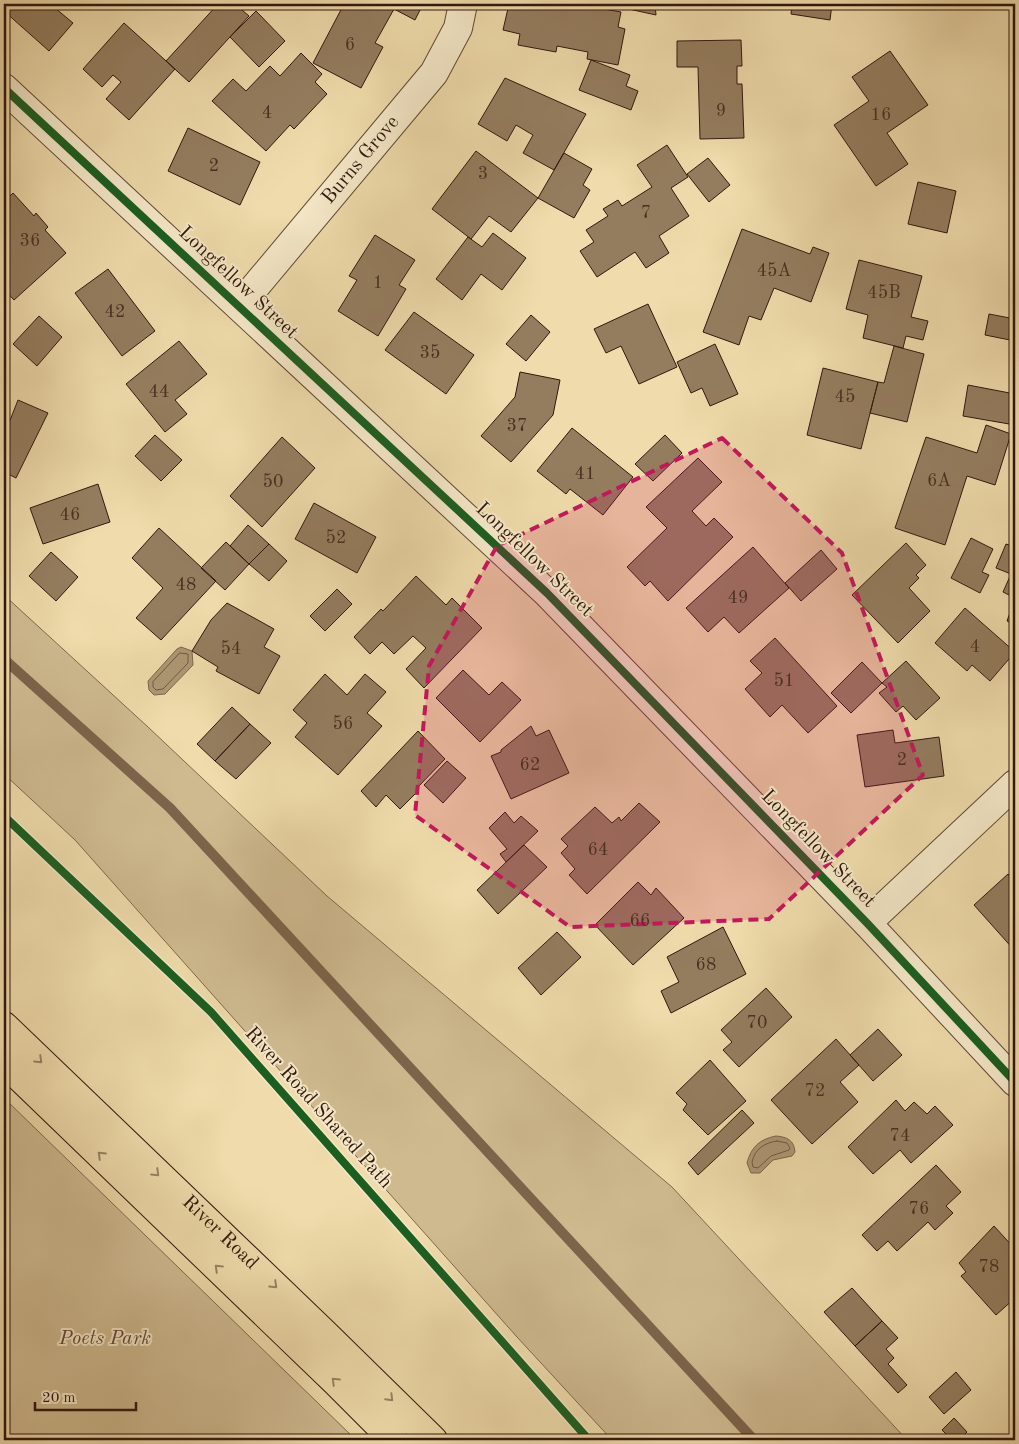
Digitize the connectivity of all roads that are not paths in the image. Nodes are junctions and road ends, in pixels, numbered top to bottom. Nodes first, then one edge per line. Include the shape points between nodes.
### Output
1 (463, 4) edge
2 (4, 88) edge
3 (238, 306) junction
4 (1015, 784) edge
5 (867, 924) junction
6 (4, 1026) edge
7 (4, 1062) edge
8 (1015, 1082) edge
9 (394, 1440) edge
10 (433, 1440) edge

1 - 3 street, Burns Grove via 458,28 434,73
2 - 3 street, Longfellow Street
3 - 5 street, Longfellow Street via 547,593
4 - 5 street
5 - 8 street, Longfellow Street
6 -> 10 highway, River Road
9 -> 7 highway, River Road

